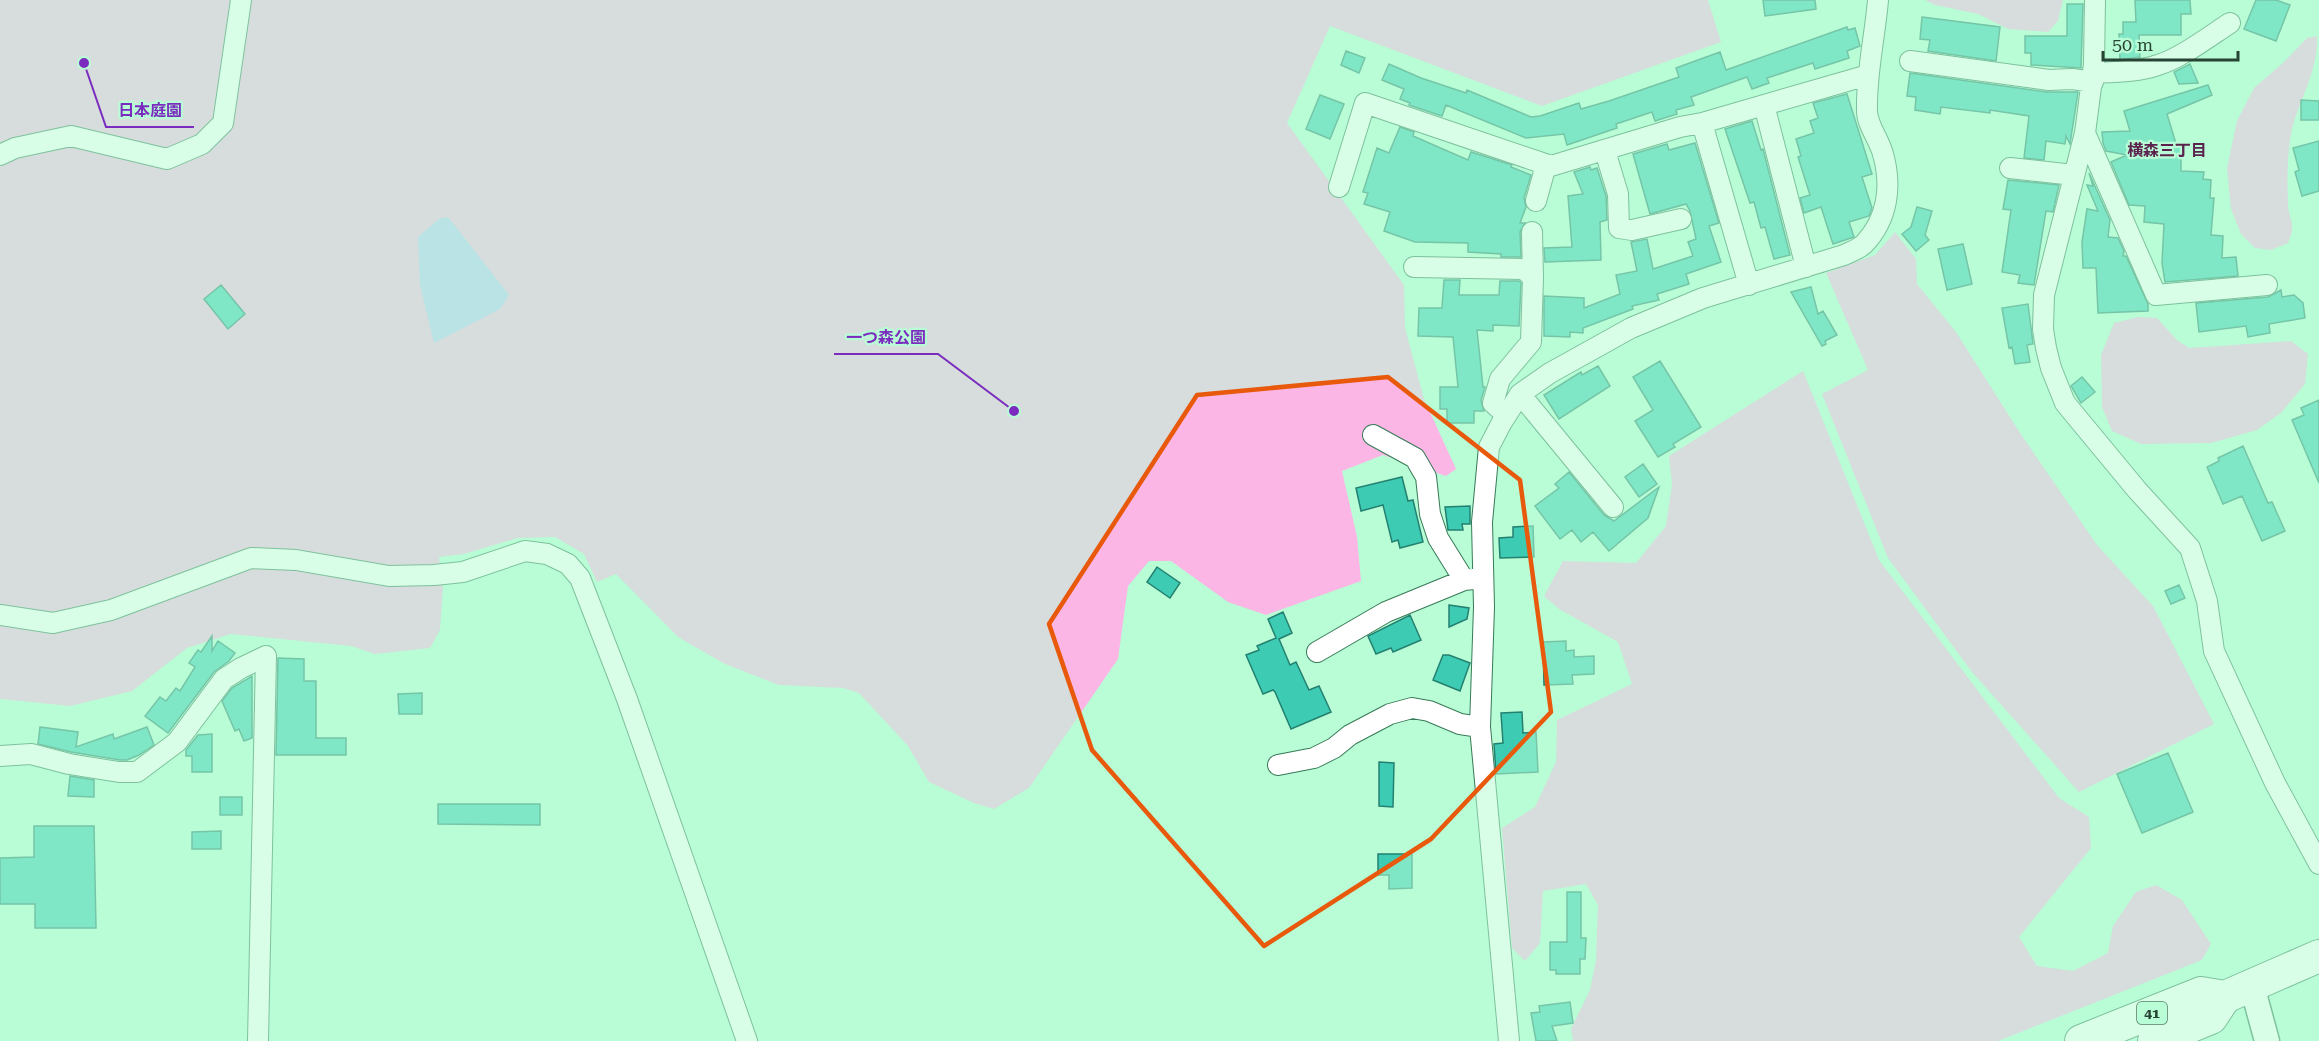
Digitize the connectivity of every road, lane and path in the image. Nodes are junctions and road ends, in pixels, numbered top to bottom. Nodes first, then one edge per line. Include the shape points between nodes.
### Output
1 (241, 0) edge
2 (1878, 0) edge
3 (2095, 0) edge
4 (2230, 23) dead end
5 (1910, 61) dead end
6 (1868, 75) junction
7 (2093, 78) junction
8 (1764, 105) junction
9 (1702, 123) junction
10 (2085, 133) junction
11 (1605, 152) junction
12 (0, 155) edge
13 (1546, 165) junction
14 (2010, 168) dead end
15 (2074, 175) junction
16 (1339, 187) dead end
17 (1536, 201) dead end
18 (1681, 219) dead end
19 (1532, 232) dead end
20 (1414, 267) dead end
21 (1806, 267) junction
22 (1533, 278) junction
23 (1749, 285) junction
24 (2267, 285) dead end
25 (1520, 394) junction
26 (1506, 415) junction
27 (1373, 435) dead end
28 (1613, 507) dead end
29 (1474, 579) junction
30 (0, 615) edge
31 (1317, 652) dead end
32 (1480, 727) junction
33 (0, 756) edge
34 (1278, 765) dead end
35 (2319, 864) edge
36 (2319, 956) edge
37 (2239, 992) junction
38 (258, 1041) edge
39 (747, 1041) edge
40 (1509, 1041) edge
41 (2080, 1041) edge
42 (2154, 1041) edge
43 (2267, 1041) edge

1 - 12 street via 223,123 202,144 167,159 71,136
2 - 6 street
3 - 7 street
4 - 7 street via 2158,65
5 - 7 street via 2049,80
6 - 8 street
6 - 21 street via 1866,114 1883,153 1888,185 1886,208 1863,246
7 - 10 street
8 - 9 street
8 - 21 street
9 - 11 street
9 - 23 street
10 - 15 street
10 - 24 street via 2156,295
11 - 13 street
11 - 18 street via 1618,194 1619,228 1632,230
13 - 16 street via 1365,103
13 - 17 street
14 - 15 street
15 - 35 street via 2044,295 2043,329 2051,368 2065,403 2190,549 2207,602 2214,651 2275,783
19 - 22 street
20 - 22 street via 1524,269
21 - 23 street
22 - 26 street via 1530,342 1500,379 1492,403
23 - 25 street via 1703,298 1631,328
25 - 26 street
25 - 28 street
26 - 29 street via 1489,447
27 - 29 street via 1415,458 1426,477 1430,514 1438,538
29 - 31 street via 1386,612
29 - 32 street
30 - 39 street via 53,623 111,610 251,558 296,560 389,576 463,572 525,551 547,554 568,564 580,578 627,699
32 - 34 street via 1412,708 1390,714 1314,758
32 - 40 street
33 - 38 street via 31,754 69,764 137,772 177,742 224,679 266,656
36 - 37 main road, 41
37 - 41 main road, 41 via 2201,993
37 - 42 main road, 41 via 2211,1018
37 - 43 street

